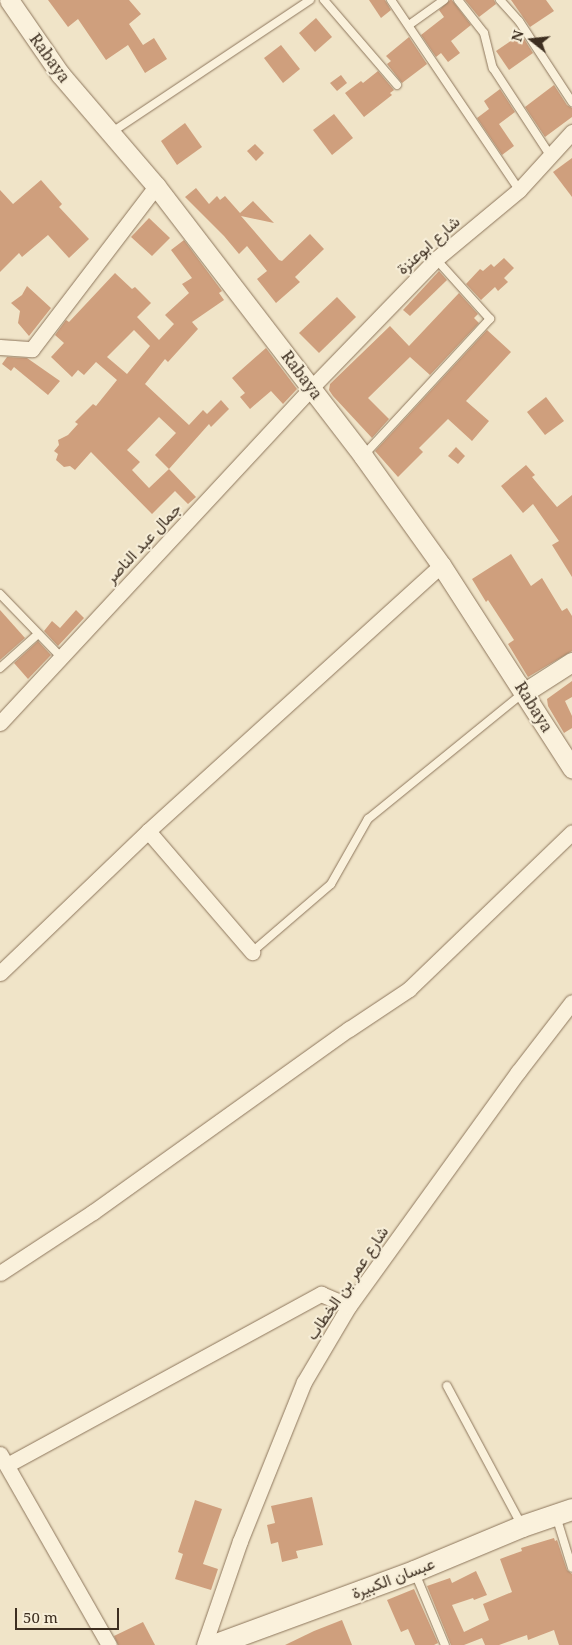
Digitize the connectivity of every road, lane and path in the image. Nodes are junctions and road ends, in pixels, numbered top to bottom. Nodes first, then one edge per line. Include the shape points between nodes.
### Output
1 (9, 0) edge
2 (310, 0) edge
3 (324, 0) edge
4 (391, 0) edge
5 (444, 0) edge
6 (458, 0) edge
7 (500, 0) edge
8 (409, 25) junction
9 (397, 84) dead end
10 (572, 102) edge
11 (112, 132) junction
12 (570, 139) edge
13 (550, 155) junction
14 (156, 186) junction
15 (519, 190) junction
16 (436, 259) junction
17 (0, 348) edge
18 (311, 388) junction
19 (363, 456) junction
20 (441, 565) junction
21 (0, 594) edge
22 (38, 634) junction
23 (61, 657) junction
24 (572, 662) edge
25 (0, 668) edge
26 (525, 692) junction
27 (0, 723) edge
28 (572, 768) edge
29 (148, 831) junction
30 (572, 832) edge
31 (252, 952) joint
32 (0, 973) edge
33 (572, 1002) edge
34 (0, 1273) edge
35 (349, 1306) junction
36 (447, 1386) dead end
37 (3, 1460) edge
38 (564, 1512) edge
39 (522, 1526) junction
40 (572, 1568) edge
41 (414, 1571) junction
42 (109, 1645) edge
43 (204, 1645) edge
44 (213, 1645) edge
45 (445, 1645) edge

1 - 11 street, Rabaya via 60,74
2 - 11 lane
3 - 9 lane
4 - 8 lane
5 - 8 lane
6 - 13 lane via 484,33 493,68
7 - 10 lane via 519,21
8 - 15 lane
11 - 14 street, Rabaya
12 - 13 street, شارع ابوعنزة
13 - 15 street, شارع ابوعنزة
14 - 17 street via 32,349
14 - 18 street, Rabaya
15 - 16 street, شارع ابوعنزة
16 - 18 street, شارع ابوعنزة
16 - 19 lane via 490,319
18 - 19 street, Rabaya
18 - 23 street, جمال عبد الناصر
19 - 20 street, Rabaya
20 - 26 street, Rabaya
20 - 29 street
21 - 22 lane
22 - 23 lane
22 - 25 lane
23 - 27 street, جمال عبد الناصر
24 - 26 street
26 - 28 street, Rabaya
26 - 31 lane via 368,819 331,884
29 - 31 street
29 - 32 street
30 - 34 street via 409,989 93,1212
33 - 35 street, شارع عمر بن الخطاب
35 - 37 street via 321,1294
35 - 43 street, شارع عمر بن الخطاب via 304,1382 240,1541
36 - 39 lane
37 - 42 street
38 - 39 main road, عبسان الكبيرة
38 - 40 lane
39 - 41 main road, عبسان الكبيرة
41 - 44 main road, عبسان الكبيرة
41 - 45 lane

